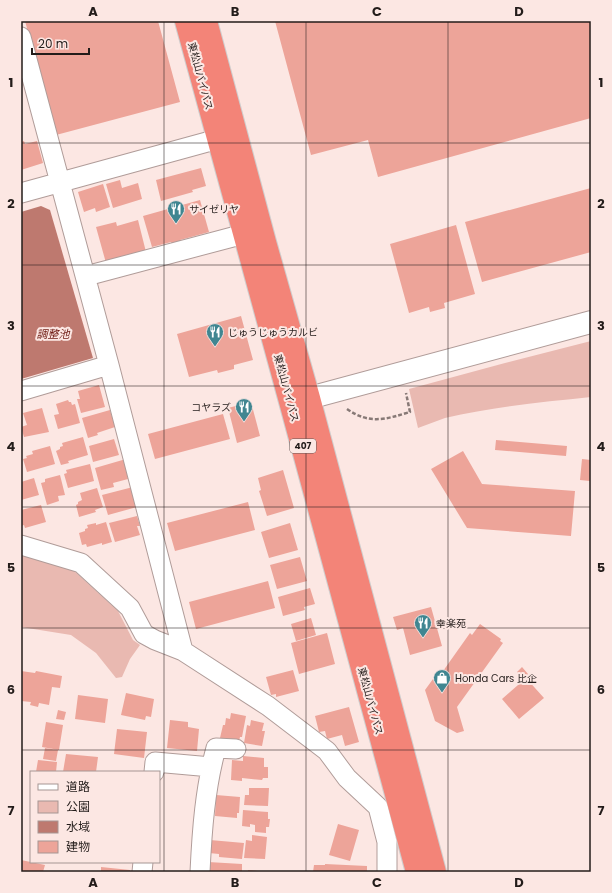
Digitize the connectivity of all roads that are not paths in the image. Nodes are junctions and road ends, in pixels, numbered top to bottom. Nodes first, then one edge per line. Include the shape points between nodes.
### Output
1 (186, 21) edge
2 (206, 21) edge
3 (21, 37) edge
4 (218, 140) junction
5 (60, 184) junction
6 (21, 194) edge
7 (244, 234) junction
8 (86, 276) junction
9 (591, 322) edge
10 (110, 365) junction
11 (21, 391) edge
12 (309, 398) junction
13 (21, 545) edge
14 (183, 651) junction
15 (236, 749) dead end
16 (211, 767) junction
17 (154, 771) edge
18 (200, 872) edge
19 (387, 872) edge
20 (417, 872) edge
21 (435, 872) edge

1 - 4 highway, 東松山バイパス / 407
2 - 12 highway, 東松山バイパス / 407
3 - 5 street
4 - 5 street
4 - 7 highway, 東松山バイパス / 407
5 - 6 street
5 - 8 street
7 - 8 street
7 - 20 highway, 東松山バイパス / 407
8 - 10 street
9 - 12 street
10 - 11 street
10 - 14 street
12 - 21 highway, 東松山バイパス / 407
13 - 14 street via 81,563 130,608 144,634
14 - 19 street via 268,706 327,750 347,778 378,807 387,842
15 - 16 street via 216,748
16 - 17 street via 155,762
16 - 18 street via 203,815

